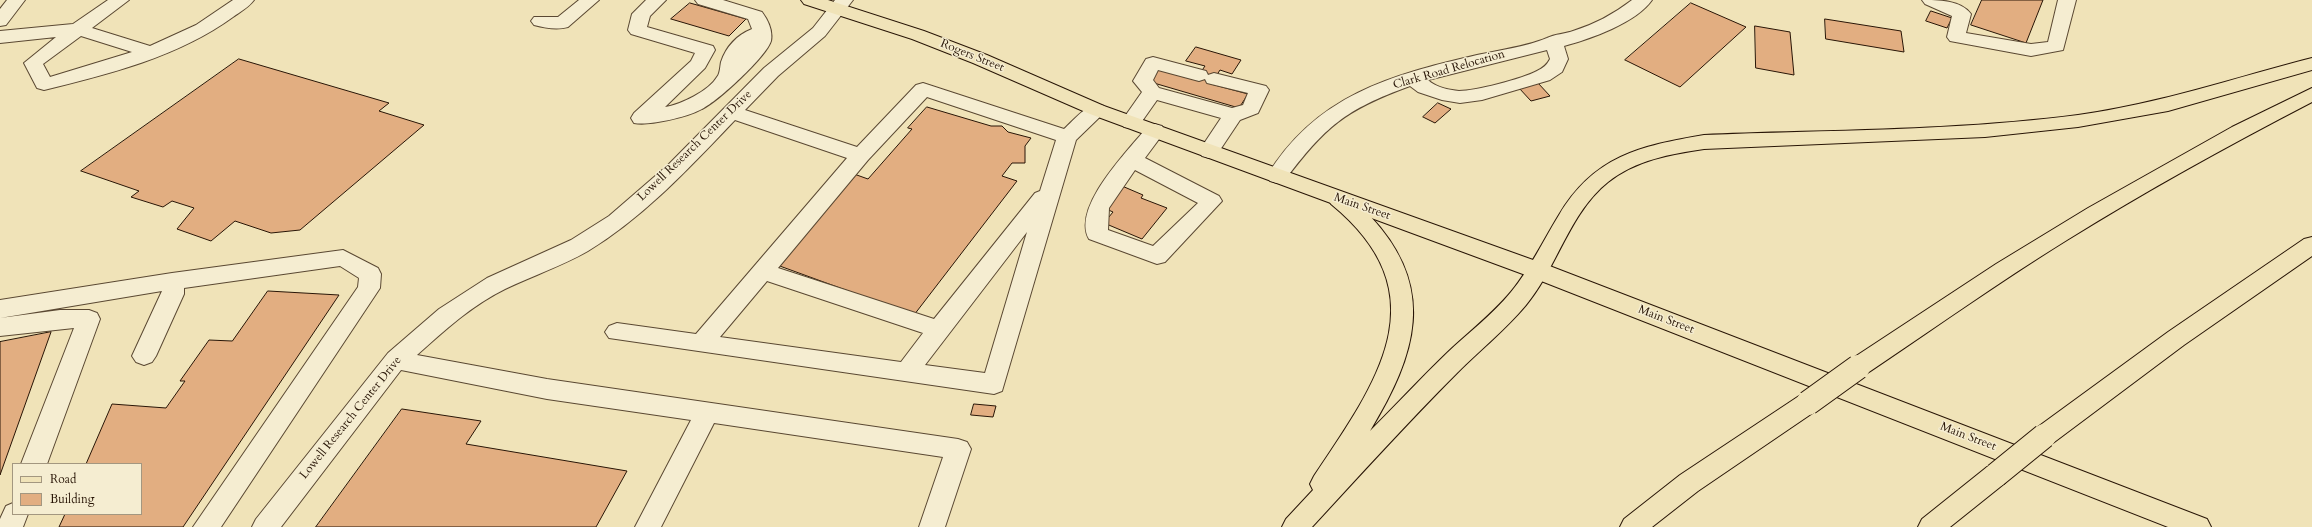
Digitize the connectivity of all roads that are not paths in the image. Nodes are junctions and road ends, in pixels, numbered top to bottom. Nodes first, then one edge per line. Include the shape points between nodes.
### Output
1 (16, 0) edge
2 (120, 0) edge
3 (245, 0) edge
4 (590, 0) edge
5 (658, 0) edge
6 (704, 0) edge
7 (810, 0) edge
8 (857, 0) edge
9 (1641, 0) edge
10 (1931, 0) edge
11 (2067, 0) edge
12 (841, 5) edge
13 (0, 21) edge
14 (540, 21) dead end
15 (78, 30) junction
16 (0, 37) edge
17 (1553, 42) junction
18 (151, 52) junction
19 (2312, 64) edge
20 (1416, 78) junction
21 (1152, 92) junction
22 (2312, 94) edge
23 (1097, 110) junction
24 (731, 112) junction
25 (1233, 115) junction
26 (1131, 122) junction
27 (1155, 131) junction
28 (1067, 137) junction
29 (1209, 150) junction
30 (861, 155) junction
31 (1132, 160) junction
32 (1277, 176) junction
33 (1051, 187) junction
34 (1338, 199) junction
35 (2312, 245) edge
36 (2312, 260) edge
37 (1539, 271) junction
38 (762, 272) junction
39 (172, 281) junction
40 (2246, 289) junction
41 (0, 309) edge
42 (0, 327) edge
43 (939, 329) junction
44 (617, 332) dead end
45 (701, 344) junction
46 (144, 356) dead end
47 (396, 360) junction
48 (907, 372) junction
49 (708, 412) junction
50 (34, 463) edge
51 (15, 515) edge
52 (1296, 526) edge
53 (10, 527) edge
54 (206, 527) edge
55 (265, 527) edge
56 (648, 527) edge
57 (932, 527) edge
58 (1633, 527) edge
59 (1931, 527) edge
60 (2198, 527) edge

1 - 13 street
2 - 15 street
3 - 18 street via 203,28
4 - 14 street via 562,23
5 - 6 street via 641,14 638,30 706,50 698,64 641,118 693,106 705,99 727,77 743,66 761,43 762,32 756,16
7 - 12 main road, Rogers Street
8 - 12 street
9 - 17 street, Clark Road Relocation via 1621,18 1606,26 1588,34
10 - 11 street via 1962,14 1956,37 2031,50 2056,46
12 - 23 main road, Rogers Street via 980,59
12 - 24 street, Lowell Research Center Drive via 819,32 771,72
15 - 16 street
15 - 18 street
15 - 18 street via 33,63 44,84 95,72
17 - 20 street, Clark Road Relocation
17 - 20 street via 1560,59 1555,68 1543,76 1482,94 1460,97 1442,94 1425,88
19 - 37 main road via 2168,105 2078,121 1985,130 1704,142 1659,149 1622,164 1599,179 1573,209
20 - 32 street, Clark Road Relocation via 1342,108 1312,132
21 - 25 street
21 - 25 street via 1143,81 1153,63 1259,90 1251,109
21 - 26 street
22 - 58 main road, bridge via 2126,194 2024,256 1689,483
23 - 26 main road, Rogers Street
23 - 28 street
24 - 30 street
24 - 47 street, Lowell Research Center Drive via 675,170 617,221 579,246 495,284 447,315
25 - 29 street
26 - 27 main road, Main Street
27 - 29 main road, Main Street
27 - 31 street
28 - 30 street via 923,89
28 - 33 street
29 - 32 main road, Main Street
30 - 38 street
31 - 31 street via 1098,208 1098,234 1157,256 1212,201
32 - 34 main road, Main Street
33 - 43 street
33 - 48 street via 994,384
34 - 37 main road, Main Street
34 - 52 main road via 1366,224 1383,246 1403,295 1403,331 1391,368 1372,407
35 - 40 main road
36 - 40 main road
37 - 52 main road via 1518,299 1449,366
37 - 60 main road, Main Street
38 - 43 street
38 - 45 street
39 - 41 street
39 - 46 street via 173,294
39 - 54 street via 344,258 370,274 369,288
40 - 59 main road, bridge via 2044,436
42 - 50 street via 60,319 89,319
43 - 48 street
44 - 45 street
45 - 48 street
47 - 49 street via 548,389
47 - 55 street, Lowell Research Center Drive
49 - 56 street
49 - 57 street via 958,449
51 - 53 street

